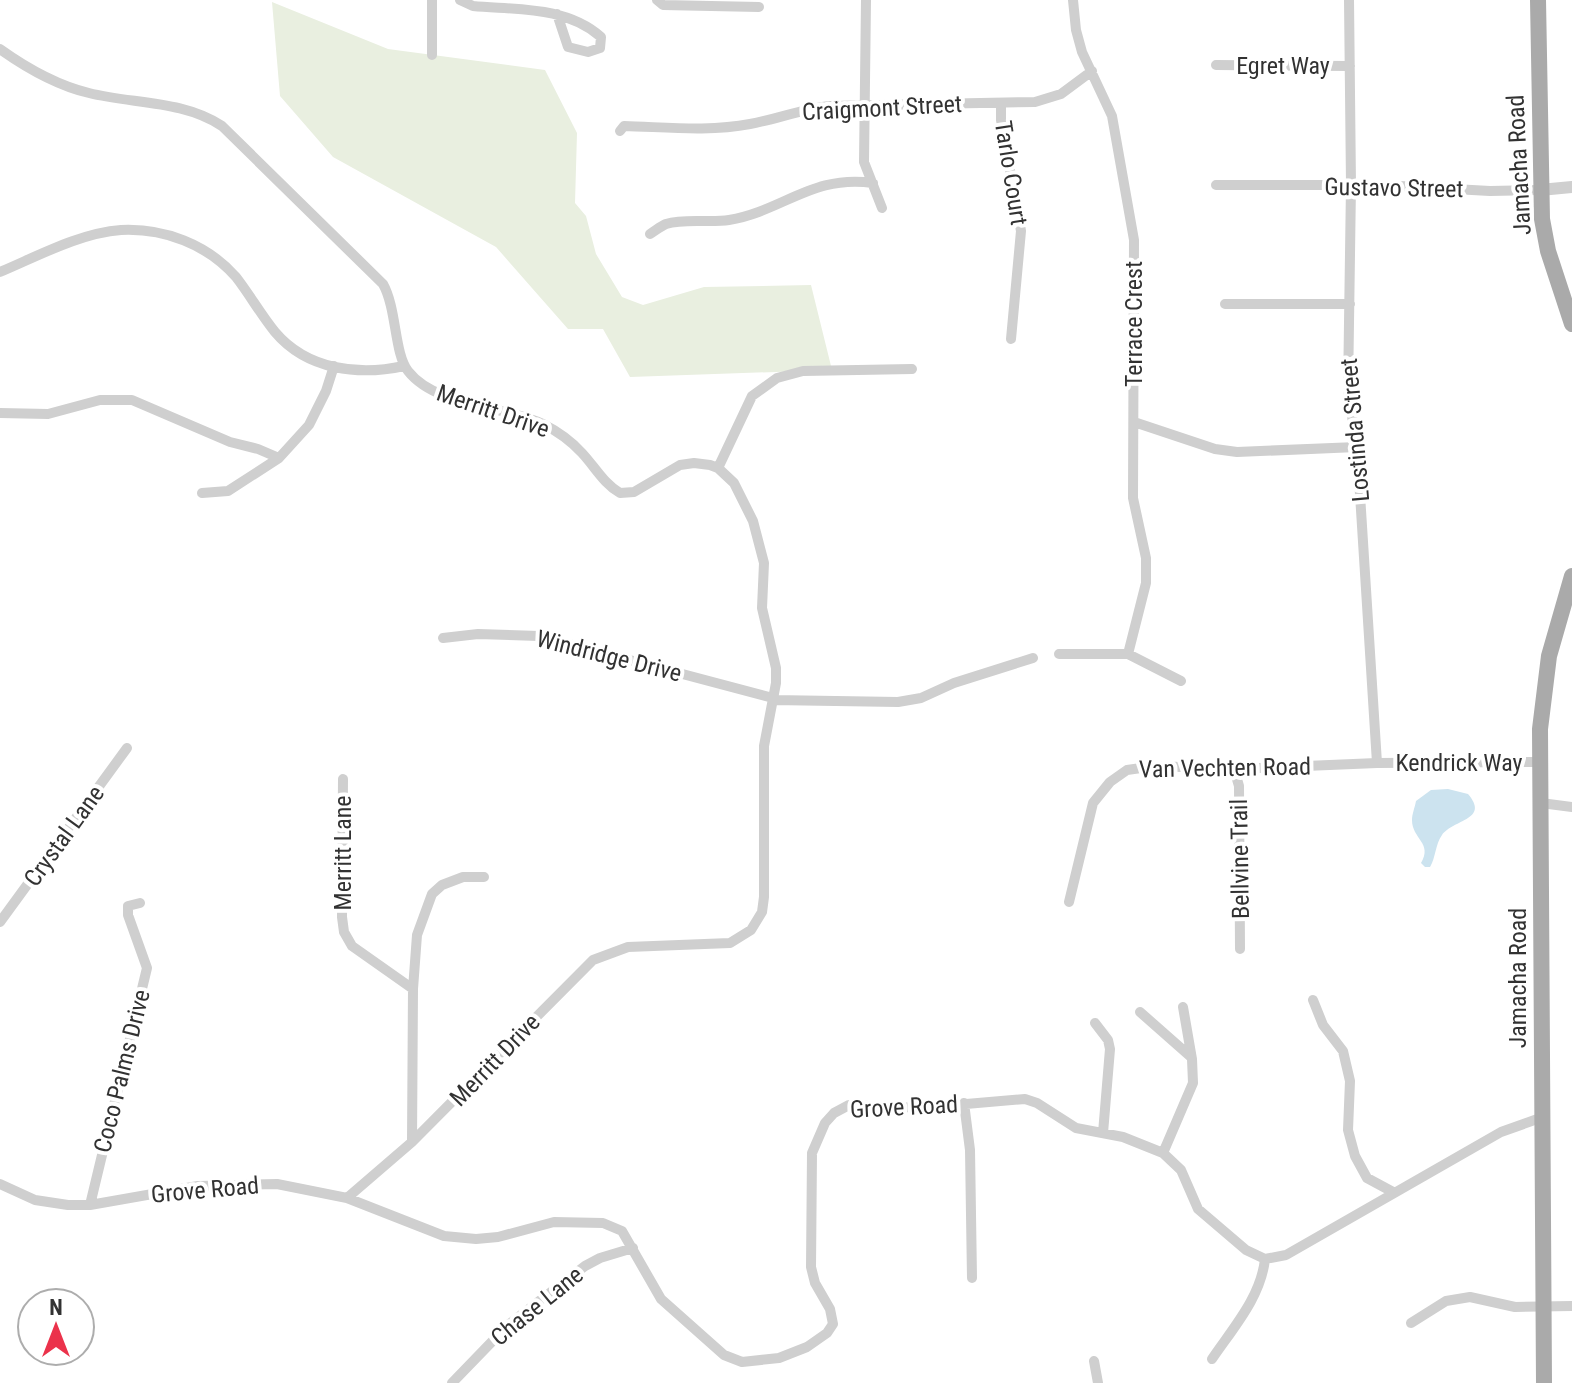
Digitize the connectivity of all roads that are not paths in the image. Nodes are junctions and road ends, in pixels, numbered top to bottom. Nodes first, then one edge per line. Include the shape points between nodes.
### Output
1 (432, 0) edge
2 (460, 0) edge
3 (657, 0) edge
4 (866, 0) edge
5 (1073, 0) edge
6 (1349, 0) edge
7 (1538, 0) edge
8 (759, 7) dead end
9 (557, 14) junction
10 (0, 49) edge
11 (432, 55) dead end
12 (1216, 65) dead end
13 (1350, 66) junction
14 (1092, 71) junction
15 (1001, 103) junction
16 (866, 106) junction
17 (620, 131) dead end
18 (873, 183) junction
19 (1216, 185) dead end
20 (1351, 185) junction
21 (1572, 187) edge
22 (1540, 190) junction
23 (882, 208) dead end
24 (650, 234) dead end
25 (0, 272) edge
26 (1225, 304) dead end
27 (1350, 304) junction
28 (1572, 324) edge
29 (1011, 339) dead end
30 (334, 366) junction
31 (404, 366) junction
32 (912, 369) dead end
33 (0, 413) edge
34 (1134, 422) junction
35 (1357, 447) junction
36 (279, 458) junction
37 (718, 468) junction
38 (202, 493) dead end
39 (1572, 576) edge
40 (1566, 622) edge
41 (443, 638) dead end
42 (1059, 654) dead end
43 (1128, 654) junction
44 (1033, 658) dead end
45 (1181, 681) dead end
46 (773, 699) junction
47 (127, 748) dead end
48 (1541, 762) junction
49 (1377, 763) junction
50 (1234, 769) junction
51 (343, 779) dead end
52 (1541, 803) junction
53 (1572, 807) edge
54 (484, 877) dead end
55 (1069, 902) dead end
56 (140, 903) dead end
57 (0, 922) edge
58 (1240, 949) dead end
59 (413, 989) junction
60 (1313, 1000) dead end
61 (1183, 1007) dead end
62 (1140, 1012) dead end
63 (1095, 1023) dead end
64 (1192, 1059) junction
65 (964, 1103) junction
66 (1543, 1117) junction
67 (1103, 1133) junction
68 (412, 1142) junction
69 (1163, 1153) junction
70 (0, 1184) edge
71 (1393, 1192) junction
72 (347, 1198) junction
73 (90, 1205) junction
74 (633, 1248) junction
75 (1265, 1259) junction
76 (972, 1278) dead end
77 (1544, 1306) junction
78 (1572, 1306) edge
79 (1411, 1323) dead end
80 (1212, 1359) dead end
81 (1094, 1361) dead end
82 (452, 1383) edge
83 (1098, 1383) edge
84 (1544, 1383) edge

1 - 11 street
2 - 9 street via 473,6
3 - 8 street via 663,5
4 - 16 street
5 - 14 street, Terrace Crest via 1076,30
6 - 13 street, Lostinda Street
7 - 22 main road, Jamacha Road
9 - 9 street via 568,47 588,52 600,48 601,37 588,26
10 - 31 street via 61,84 193,112 222,126 383,284 391,297
12 - 13 street, Egret Way
13 - 20 street, Lostinda Street
14 - 15 street, Craigmont Street via 1049,99
14 - 34 street, Terrace Crest via 1112,116 1134,240
15 - 16 street, Craigmont Street
15 - 29 street, Tarlo Court via 1021,231
16 - 17 street, Craigmont Street via 805,109 750,124 624,126
16 - 18 street via 864,162
18 - 23 street
18 - 24 street via 833,183 750,215 667,224
19 - 20 street, Gustavo Street
20 - 22 street, Gustavo Street
20 - 27 street, Lostinda Street
21 - 22 street, Gustavo Street
22 - 28 main road, Jamacha Road via 1548,251
25 - 30 street via 106,232 171,236 215,258 288,344
26 - 27 street
27 - 35 street, Lostinda Street via 1348,392
30 - 31 street via 381,371
30 - 36 street via 309,425
31 - 37 street, Merritt Drive via 434,393 503,410 554,430 620,493 634,492 680,465
32 - 37 street via 803,371 777,378 752,396
33 - 36 street via 48,414 100,400 132,400
34 - 35 street via 1237,452
34 - 43 street, Terrace Crest via 1133,498 1146,558 1143,597
35 - 49 street, Lostinda Street
36 - 38 street via 228,491
37 - 46 street, Merritt Drive via 746,505 764,563 762,608 776,668
39 - 40 main road, Jamacha Road
40 - 48 main road, Jamacha Road via 1549,656
41 - 46 street, Windridge Drive via 539,636
42 - 43 street
43 - 45 street
44 - 46 street, Windridge Drive via 898,702
46 - 68 street, Merritt Drive via 764,746 764,897 751,930 730,943 628,947 593,960
47 - 57 street, Crystal Lane
48 - 49 street, Kendrick Way
48 - 52 main road, Jamacha Road
49 - 50 street, Van Vechten Road
50 - 55 street, Van Vechten Road via 1155,766 1127,770 1110,782 1093,803
50 - 58 street, Bellvine Trail via 1239,786
51 - 59 street, Merritt Lane via 344,932 352,946
52 - 53 street
52 - 66 main road, Jamacha Road
54 - 59 street via 452,880 432,894 417,935
56 - 73 street, Coco Palms Drive via 128,906 128,915 147,968
59 - 68 street
60 - 71 street via 1323,1025 1343,1051 1350,1081 1348,1130 1355,1156 1367,1178
61 - 64 street
62 - 64 street
63 - 67 street via 1110,1049
64 - 69 street via 1193,1083
65 - 67 street, Grove Road via 1025,1099 1076,1128
65 - 74 street, Grove Road via 920,1108 849,1105 825,1123 812,1153 811,1267 833,1324 807,1347 779,1358 742,1362 724,1355 661,1299
65 - 76 street
66 - 71 street via 1501,1132
66 - 77 main road, Jamacha Road
67 - 69 street, Grove Road
68 - 72 street, Merritt Drive
69 - 75 street via 1181,1170 1198,1209 1246,1250
70 - 73 street, Grove Road via 35,1200
71 - 75 street via 1286,1255
72 - 73 street, Grove Road via 277,1184 227,1184
72 - 74 street, Grove Road via 444,1236 476,1239 554,1222 603,1223 619,1228
74 - 82 street, Chase Lane via 600,1258 563,1283 508,1325
75 - 80 street via 1257,1290
77 - 78 street
77 - 79 street via 1515,1307 1470,1297 1446,1301
77 - 84 main road, Jamacha Road
81 - 83 street

